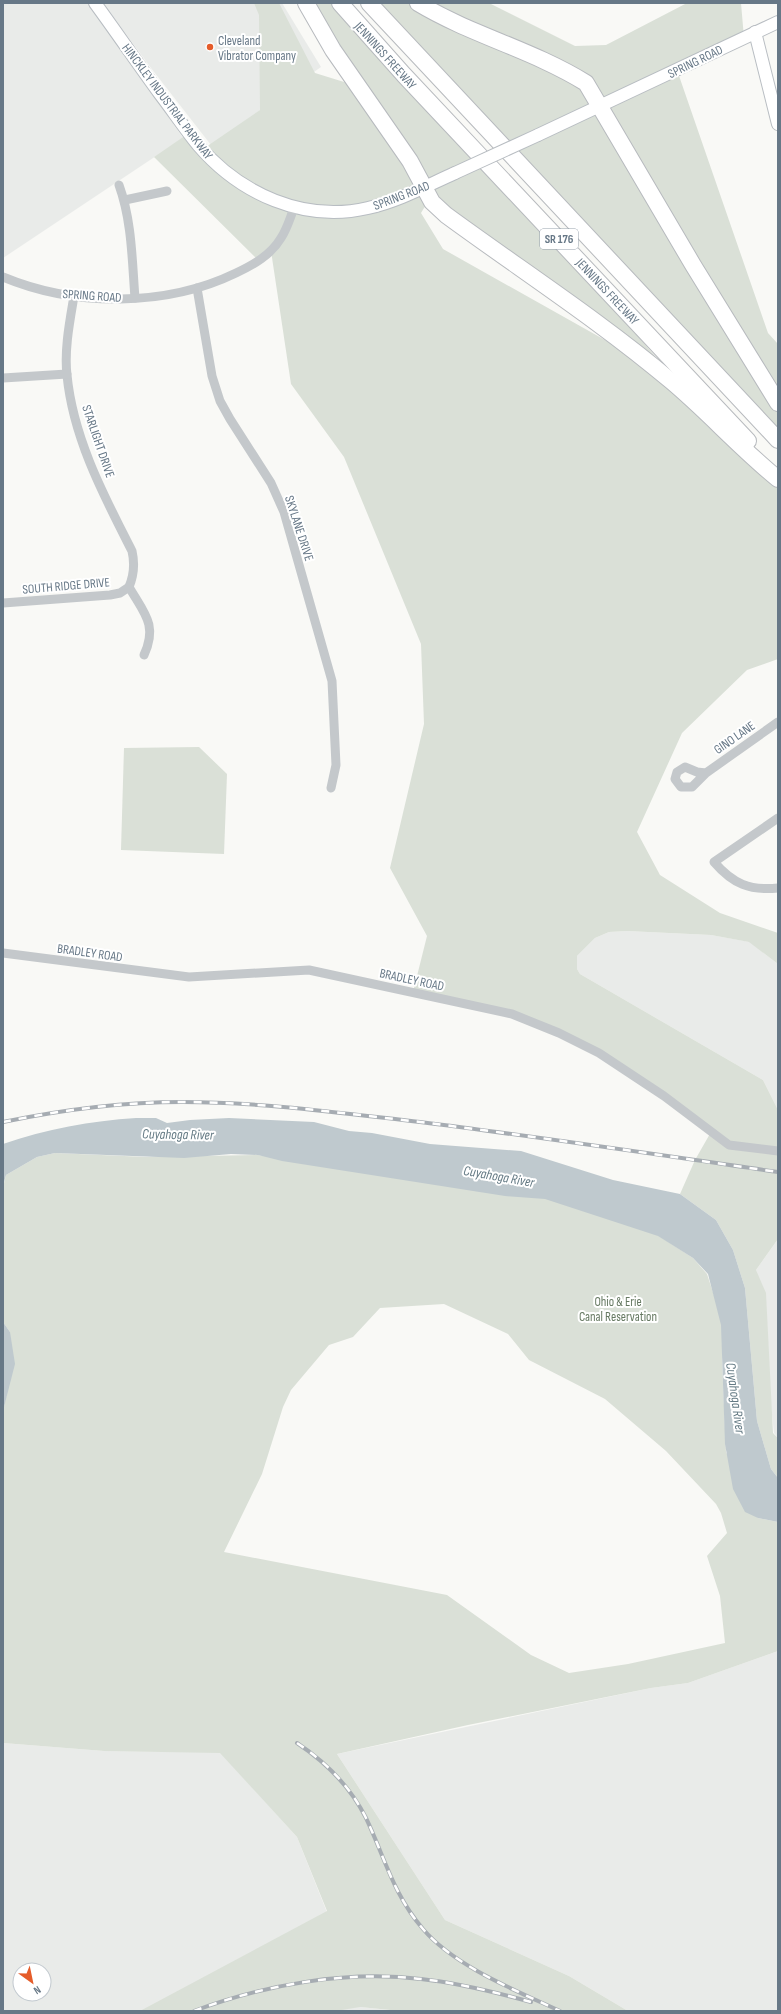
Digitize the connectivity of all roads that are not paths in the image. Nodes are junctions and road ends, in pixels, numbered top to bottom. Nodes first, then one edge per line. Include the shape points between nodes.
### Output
1 (95, 3) edge
2 (306, 3) edge
3 (340, 3) edge
4 (369, 3) edge
5 (418, 3) edge
6 (778, 22) edge
7 (755, 32) junction
8 (600, 106) junction
9 (778, 124) edge
10 (119, 185) dead end
11 (423, 188) junction
12 (166, 191) dead end
13 (125, 200) junction
14 (294, 208) junction
15 (3, 277) edge
16 (197, 288) junction
17 (74, 296) junction
18 (135, 298) junction
19 (66, 374) junction
20 (3, 378) edge
21 (778, 403) edge
22 (778, 440) edge
23 (778, 474) edge
24 (778, 479) edge
25 (129, 587) junction
26 (3, 603) edge
27 (144, 655) dead end
28 (778, 722) edge
29 (706, 773) dead end
30 (331, 788) dead end
31 (778, 818) edge
32 (778, 888) edge
33 (3, 953) edge
34 (778, 1151) edge

1 - 14 street, HINCKLEY INDUSTRIAL PARKWAY via 186,128 215,162 250,189
2 - 11 highway via 333,50 410,162
3 - 23 highway, JENNINGS FREEWAY / SR 176 via 404,75
4 - 22 highway, JENNINGS FREEWAY / SR 176
5 - 8 highway via 473,32 568,72 586,83
6 - 7 street, SPRING ROAD
7 - 8 street, SPRING ROAD
7 - 9 street
8 - 11 street, SPRING ROAD, bridge
8 - 21 highway
10 - 13 street
11 - 14 street, SPRING ROAD via 390,202 367,208 336,211
11 - 24 highway via 432,202 446,215 670,380 740,447
12 - 13 street
13 - 18 street
14 - 16 street, SPRING ROAD via 281,239 259,261 226,278
15 - 17 street, SPRING ROAD
16 - 18 street, SPRING ROAD
16 - 30 street, SKYLANE DRIVE via 212,376 220,400 271,483 284,512 332,681 336,765
17 - 18 street, SPRING ROAD
17 - 19 street, STARLIGHT DRIVE
19 - 20 street
19 - 25 street, STARLIGHT DRIVE via 76,420 90,464 135,561
25 - 26 street, SOUTH RIDGE DRIVE via 120,593 110,595
25 - 27 street via 150,623 151,635
28 - 29 street, GINO LANE
31 - 32 street via 714,862 722,872 743,886
33 - 34 street, BRADLEY ROAD via 188,977 309,970 512,1014 560,1033 599,1053 664,1096 729,1145

